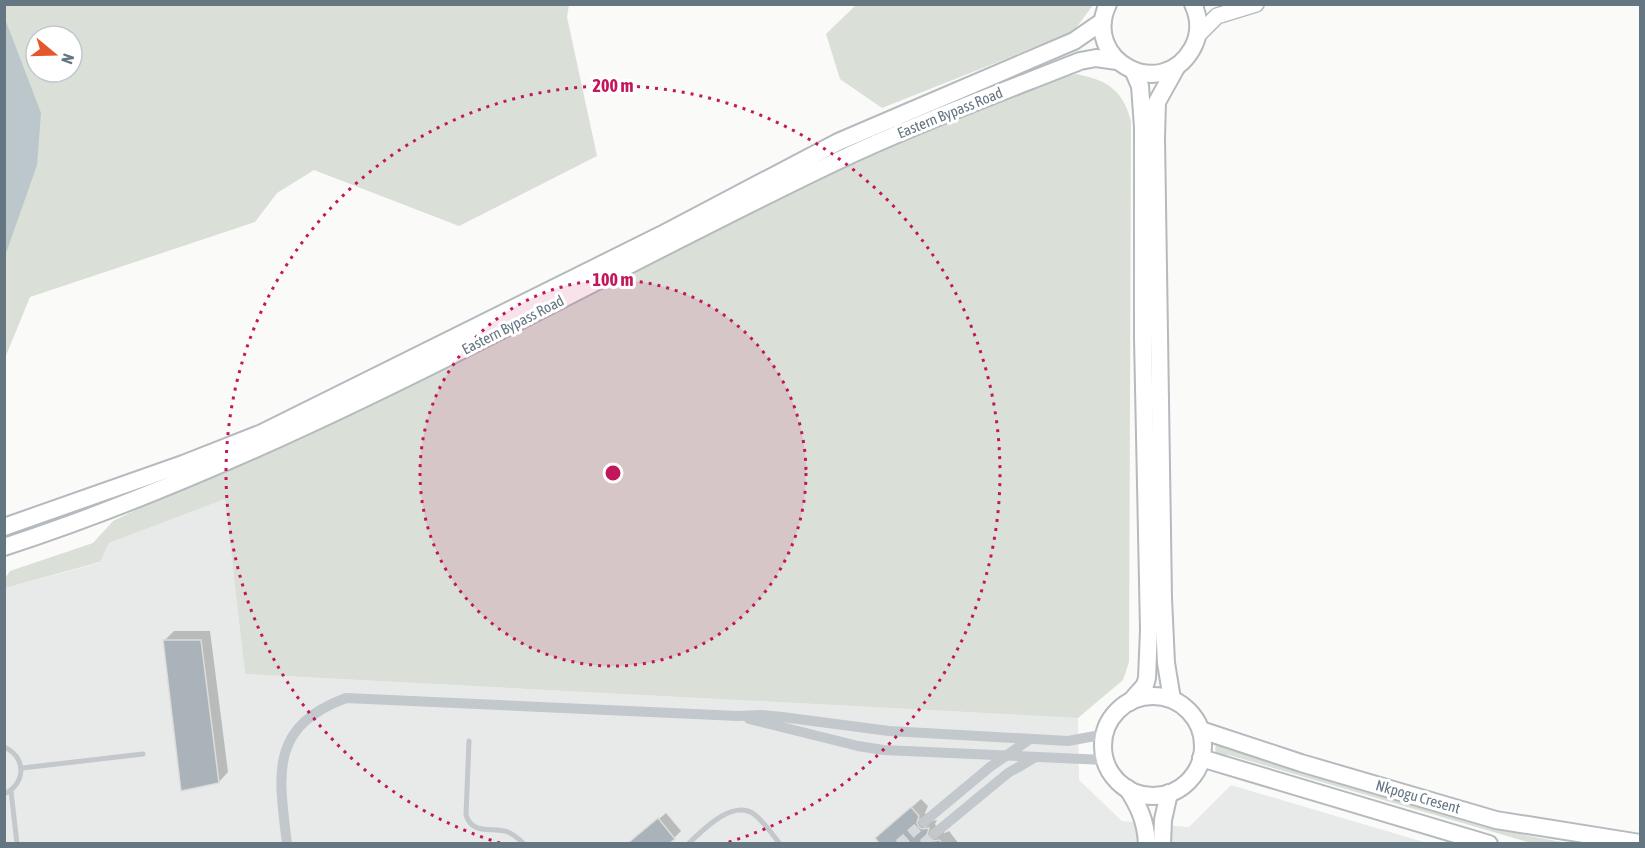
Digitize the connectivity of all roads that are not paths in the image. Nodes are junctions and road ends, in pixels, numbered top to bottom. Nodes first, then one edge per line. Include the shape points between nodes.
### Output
1 (1108, 4) edge
2 (1193, 4) edge
3 (1256, 4) edge
4 (1103, 21) junction
5 (1197, 36) junction
6 (1117, 61) junction
7 (1178, 66) junction
8 (1134, 72) junction
9 (4, 527) edge
10 (4, 547) edge
11 (1172, 699) junction
12 (1130, 702) junction
13 (738, 716) junction
14 (1200, 730) junction
15 (1106, 734) junction
16 (1030, 739) junction
17 (469, 741) dead end
18 (4, 747) edge
19 (143, 754) dead end
20 (1005, 755) junction
21 (1036, 756) junction
22 (1202, 758) junction
23 (1105, 760) junction
24 (22, 768) junction
25 (1127, 788) junction
26 (11, 791) junction
27 (1168, 793) junction
28 (4, 794) edge
29 (924, 822) tunnel mouth
30 (934, 834) tunnel mouth
31 (17, 843) edge
32 (287, 843) edge
33 (524, 843) edge
34 (687, 843) edge
35 (780, 843) edge
36 (1147, 843) edge
37 (1162, 843) edge
38 (1489, 843) edge
39 (1641, 843) edge

1 - 4 main road
2 - 5 main road
3 - 5 street via 1217,16
4 - 6 main road via 1106,45
4 - 9 main road, Eastern Bypass Road via 1074,42 838,142 661,235 262,433
5 - 7 main road via 1188,56
6 - 8 main road
6 - 10 main road, Eastern Bypass Road via 1080,61 914,127 749,204 490,337 250,452 80,523
7 - 8 main road via 1157,74
7 - 11 main road via 1157,102 1156,138 1163,598
8 - 12 main road via 1140,86 1143,127 1149,630 1147,678
11 - 12 main road via 1150,696
11 - 14 main road via 1190,711
12 - 15 main road via 1115,714
13 - 16 street via 772,716 889,731
13 - 20 street via 883,750
13 - 32 street via 346,698 311,715 297,728 287,746 280,781
14 - 22 main road
14 - 39 main road, Nkpogu Cresent via 1496,820
15 - 16 street via 1068,741
15 - 23 main road
16 - 20 street
17 - 33 lane via 468,822 482,830 508,832
18 - 24 lane via 16,755
19 - 24 lane
20 - 21 street
20 - 29 street
21 - 23 street
21 - 30 street via 1008,773
22 - 27 main road via 1186,784
22 - 38 main road, Nkpogu Cresent
23 - 25 main road via 1113,776
24 - 26 lane
25 - 27 main road via 1151,796
25 - 36 main road via 1143,817
26 - 28 lane
26 - 31 lane
27 - 37 main road
34 - 35 lane via 726,814 741,810 754,815

